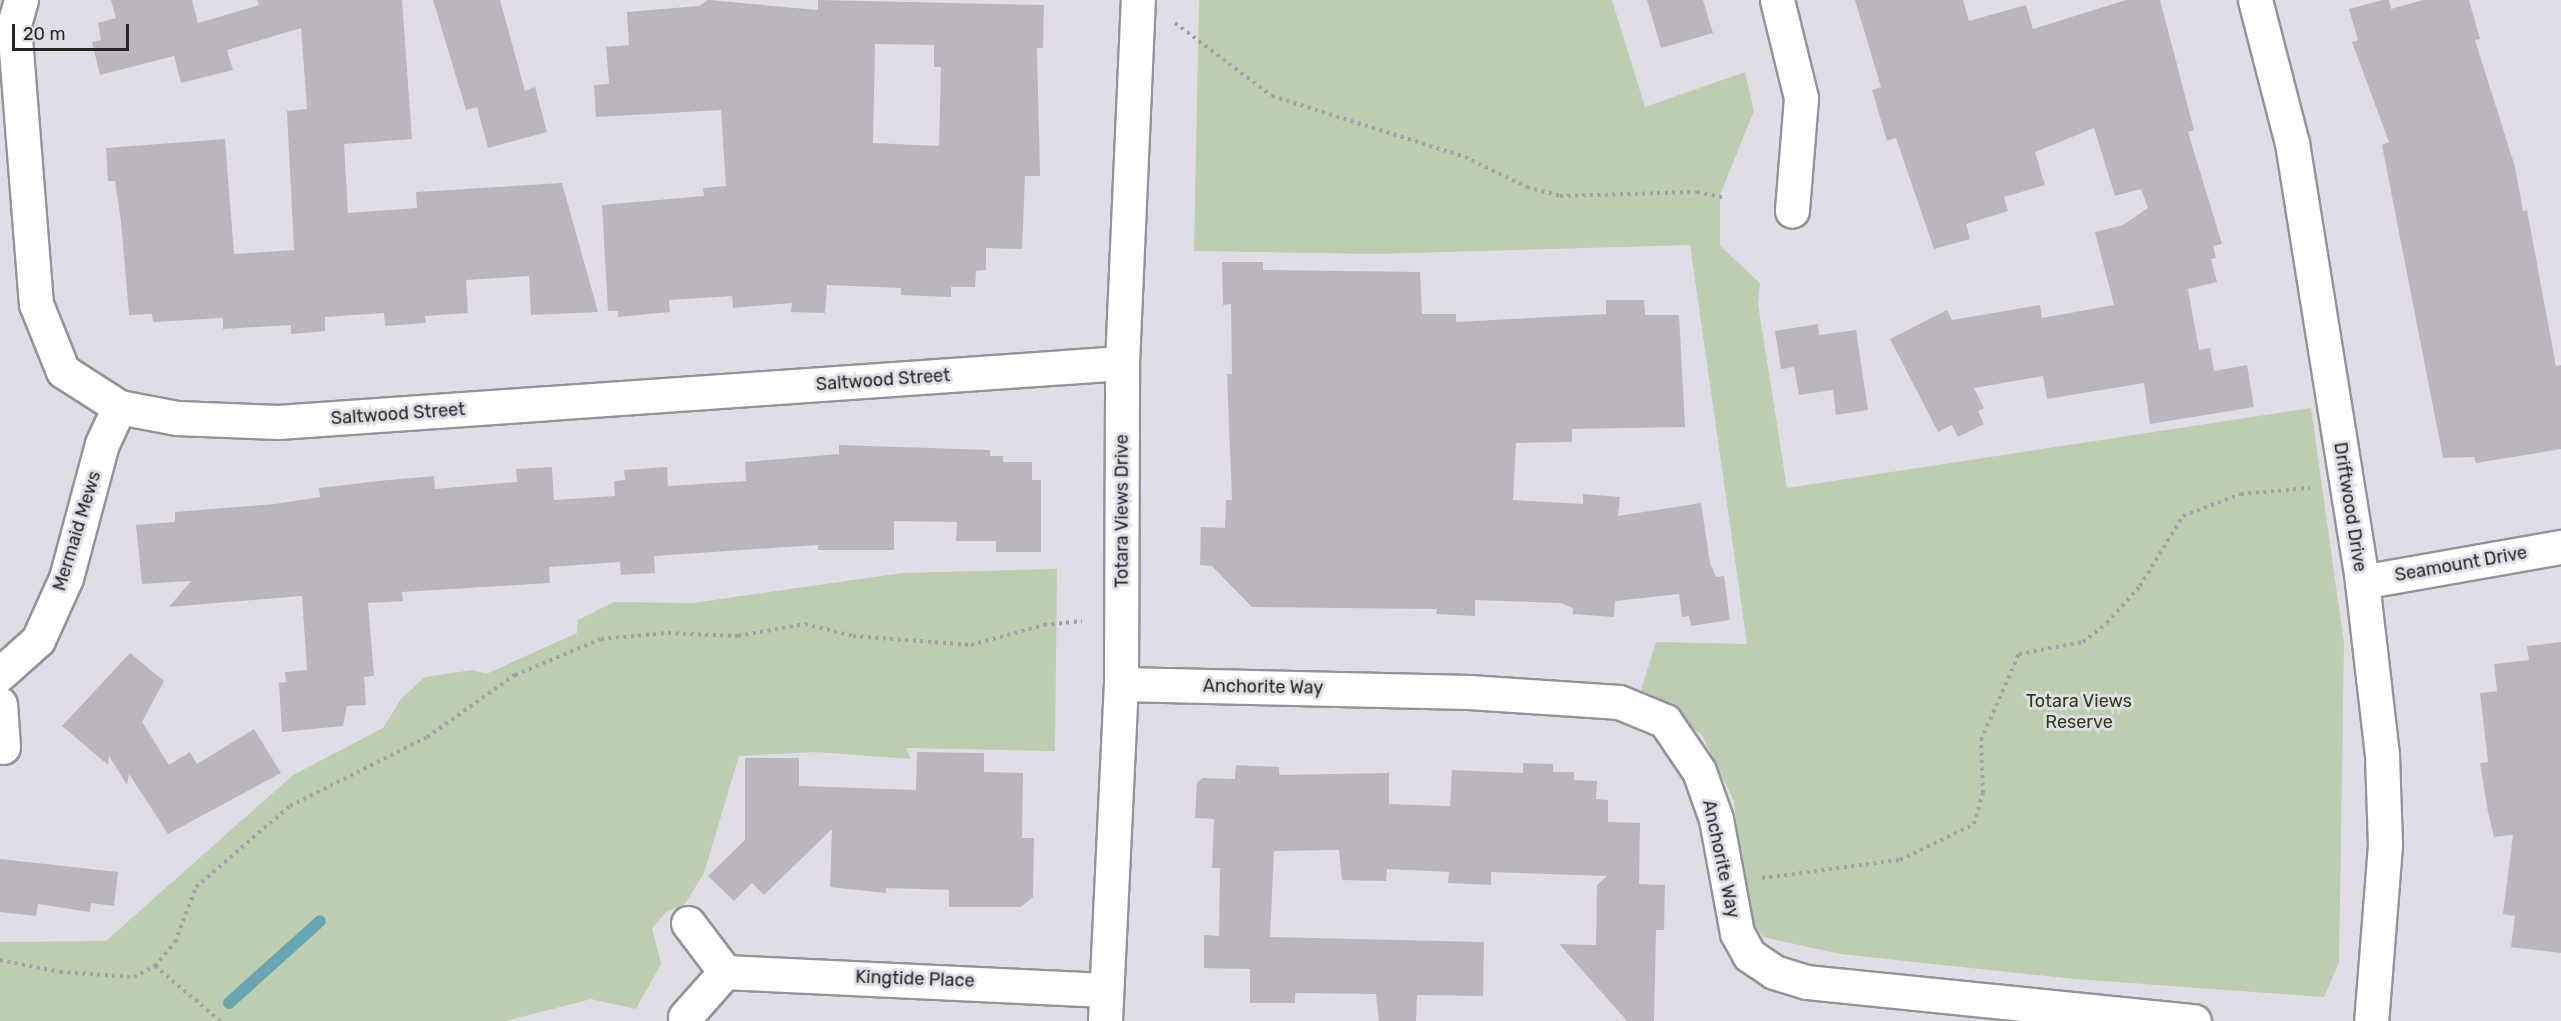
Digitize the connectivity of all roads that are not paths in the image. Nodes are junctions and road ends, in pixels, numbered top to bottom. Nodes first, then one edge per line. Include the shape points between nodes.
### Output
1 (21, 0) edge
2 (1138, 0) edge
3 (1777, 0) edge
4 (2255, 0) edge
5 (1792, 211) dead end
6 (1122, 363) junction
7 (119, 407) junction
8 (2561, 547) edge
9 (2362, 582) junction
10 (0, 674) edge
11 (1121, 684) junction
12 (0, 704) edge
13 (3, 747) dead end
14 (688, 923) dead end
15 (725, 972) junction
16 (1105, 1006) edge
17 (685, 1017) dead end
18 (2194, 1021) edge
19 (2372, 1021) edge

1 - 7 street, Saltwood Street via 14,36 36,304 63,371
2 - 6 street, Totara Views Drive
3 - 5 street via 1801,98
4 - 9 street, Driftwood Drive via 2292,143
6 - 7 street, Saltwood Street via 278,422 177,418
6 - 11 street, Totara Views Drive
7 - 10 street, Mermaid Mews via 102,444 61,589 38,640
8 - 9 street, Seamount Drive
9 - 19 street, Driftwood Drive via 2382,755 2385,845
11 - 16 street, Totara Views Drive
11 - 18 street, Anchorite Way via 1469,692 1619,702 1665,721 1699,771 1716,819 1737,933 1749,955 1774,972 1807,981
12 - 13 street
14 - 15 street
15 - 16 street, Kingtide Place
15 - 17 street

